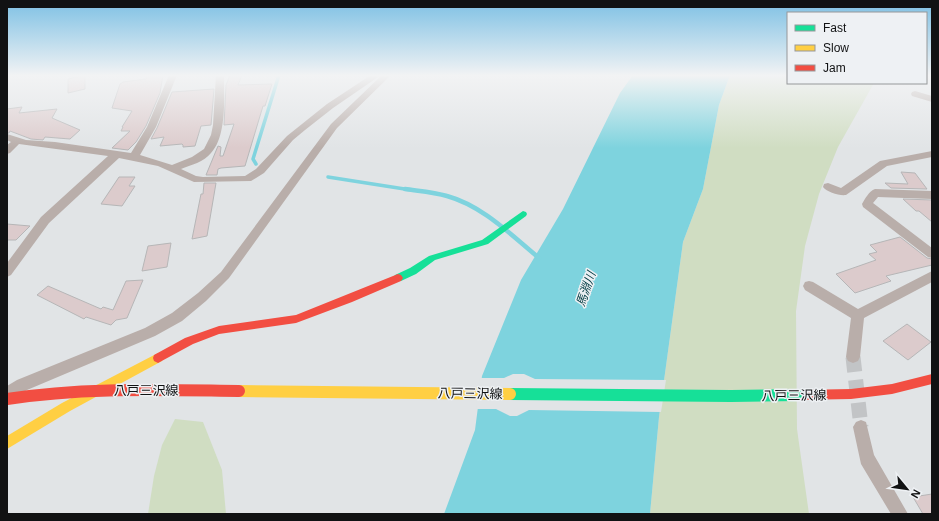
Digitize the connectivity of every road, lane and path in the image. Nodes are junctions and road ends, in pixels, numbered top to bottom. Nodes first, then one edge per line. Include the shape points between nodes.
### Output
1 (163, 99) edge
2 (220, 99) edge
3 (340, 99) edge
4 (362, 99) edge
5 (7, 137) edge
6 (17, 141) junction
7 (7, 151) edge
8 (117, 154) junction
9 (932, 154) edge
10 (134, 157) junction
11 (172, 168) junction
12 (828, 187) dead end
13 (932, 195) edge
14 (523, 214) dead end
15 (932, 254) edge
16 (7, 272) edge
17 (932, 276) edge
18 (809, 286) dead end
19 (858, 315) junction
20 (853, 358) tunnel mouth
21 (932, 379) edge
22 (7, 394) edge
23 (7, 399) edge
24 (861, 427) tunnel mouth
25 (7, 443) edge
26 (900, 514) edge

1 - 10 street via 144,144
2 - 11 street via 212,143 207,151
3 - 11 street via 290,138 260,171 247,179 203,180
4 - 22 street via 334,126 225,275 202,297 177,317 150,332 22,385
5 - 6 street
6 - 7 street
6 - 8 street
8 - 10 street
8 - 16 street via 45,220
9 - 12 street via 884,163 842,192
10 - 11 street
13 - 15 street via 875,193 867,204
14 - 25 main road via 485,242 432,258 413,271 349,299 296,319 219,330 190,341 66,407
17 - 19 street
18 - 19 street
19 - 20 street
21 - 23 main road, 八戸三沢線, bridge via 892,389 851,394 715,396 112,390 35,394
24 - 26 street via 867,458

